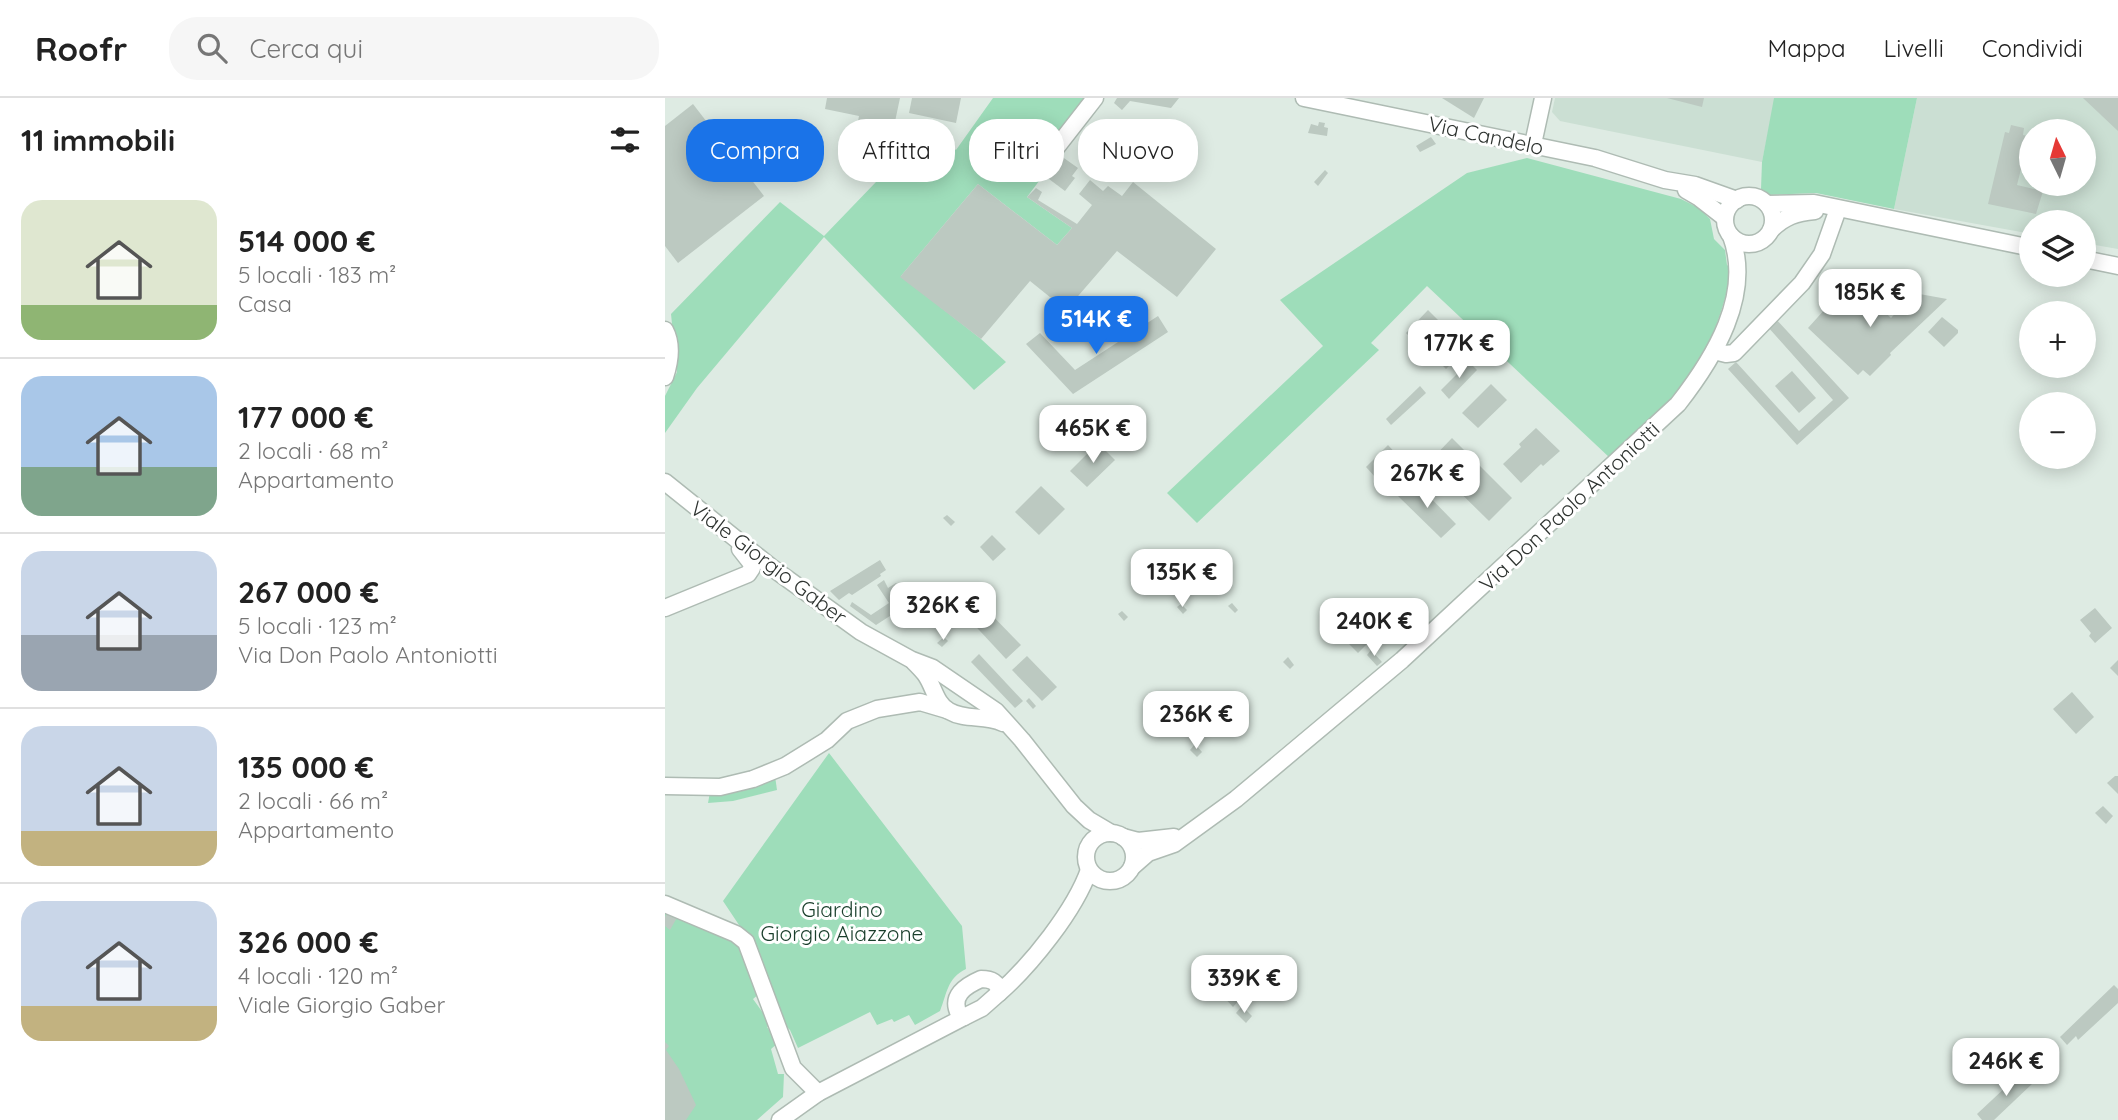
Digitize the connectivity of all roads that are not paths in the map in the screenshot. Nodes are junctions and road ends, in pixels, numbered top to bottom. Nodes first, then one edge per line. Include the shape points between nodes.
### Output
1 (1095, 98) edge
2 (1304, 98) edge
3 (1543, 98) edge
4 (1064, 138) edge
5 (1533, 144) junction
6 (1665, 180) junction
7 (1737, 200) junction
8 (1767, 204) junction
9 (1838, 209) junction
10 (1725, 218) junction
11 (1771, 230) junction
12 (1731, 236) junction
13 (1757, 243) junction
14 (2019, 245) edge
15 (2096, 261) edge
16 (2118, 266) edge
17 (1739, 281) junction
18 (665, 330) edge
19 (1724, 355) junction
20 (665, 377) edge
21 (665, 482) edge
22 (732, 535) junction
23 (665, 607) edge
24 (912, 660) junction
25 (947, 710) junction
26 (1011, 728) junction
27 (665, 786) edge
28 (1073, 806) junction
29 (1193, 832) junction
30 (1117, 835) junction
31 (1089, 845) junction
32 (1132, 867) junction
33 (1089, 870) junction
34 (1111, 881) junction
35 (1075, 902) junction
36 (665, 904) edge
37 (995, 986) junction
38 (955, 1002) junction
39 (964, 1017) junction
40 (918, 1041) junction
41 (818, 1093) junction
42 (780, 1120) edge

1 - 4 street
2 - 5 street, Via Candelo
3 - 5 street
5 - 6 street, Via Candelo
6 - 7 street, Via Candelo
6 - 10 street, Via Candelo
7 - 8 street via 1749,196
7 - 10 street
8 - 9 street via 1814,203
8 - 11 street via 1773,216
9 - 11 street via 1795,213
9 - 14 street
9 - 19 street via 1822,254 1802,283
10 - 12 street
11 - 13 street
12 - 13 street via 1743,243
12 - 17 street, Via Don Paolo Antoniotti
13 - 17 street, Via Don Paolo Antoniotti
15 - 16 street
17 - 19 street, Via Don Paolo Antoniotti
18 - 20 street via 670,360
19 - 29 street, Via Don Paolo Antoniotti via 1678,404 1402,660
21 - 22 street, Viale Giorgio Gaber
22 - 23 street via 751,563 748,574
22 - 24 street, Viale Giorgio Gaber via 861,632
24 - 25 street, Viale Giorgio Gaber
24 - 26 street, Viale Giorgio Gaber via 973,694
25 - 26 street via 995,719
25 - 27 street via 920,702 877,709 847,721 827,740 785,766 753,779 720,787
26 - 28 street, Viale Giorgio Gaber
28 - 30 street, Viale Giorgio Gaber via 1095,825
28 - 31 street, Viale Giorgio Gaber
29 - 30 street, Via Don Paolo Antoniotti via 1146,840
29 - 32 street, Via Don Paolo Antoniotti via 1148,853
30 - 31 street via 1098,836
30 - 32 street via 1128,842 1134,854
31 - 33 street
32 - 34 street
33 - 34 street via 1099,879
33 - 35 street
34 - 35 street
35 - 37 street via 1018,977
36 - 41 street via 746,942 793,1068
37 - 38 street via 981,979 963,989
37 - 39 street via 982,1008
38 - 39 street
38 - 40 street via 947,1018
39 - 40 street
40 - 41 street
41 - 42 street

